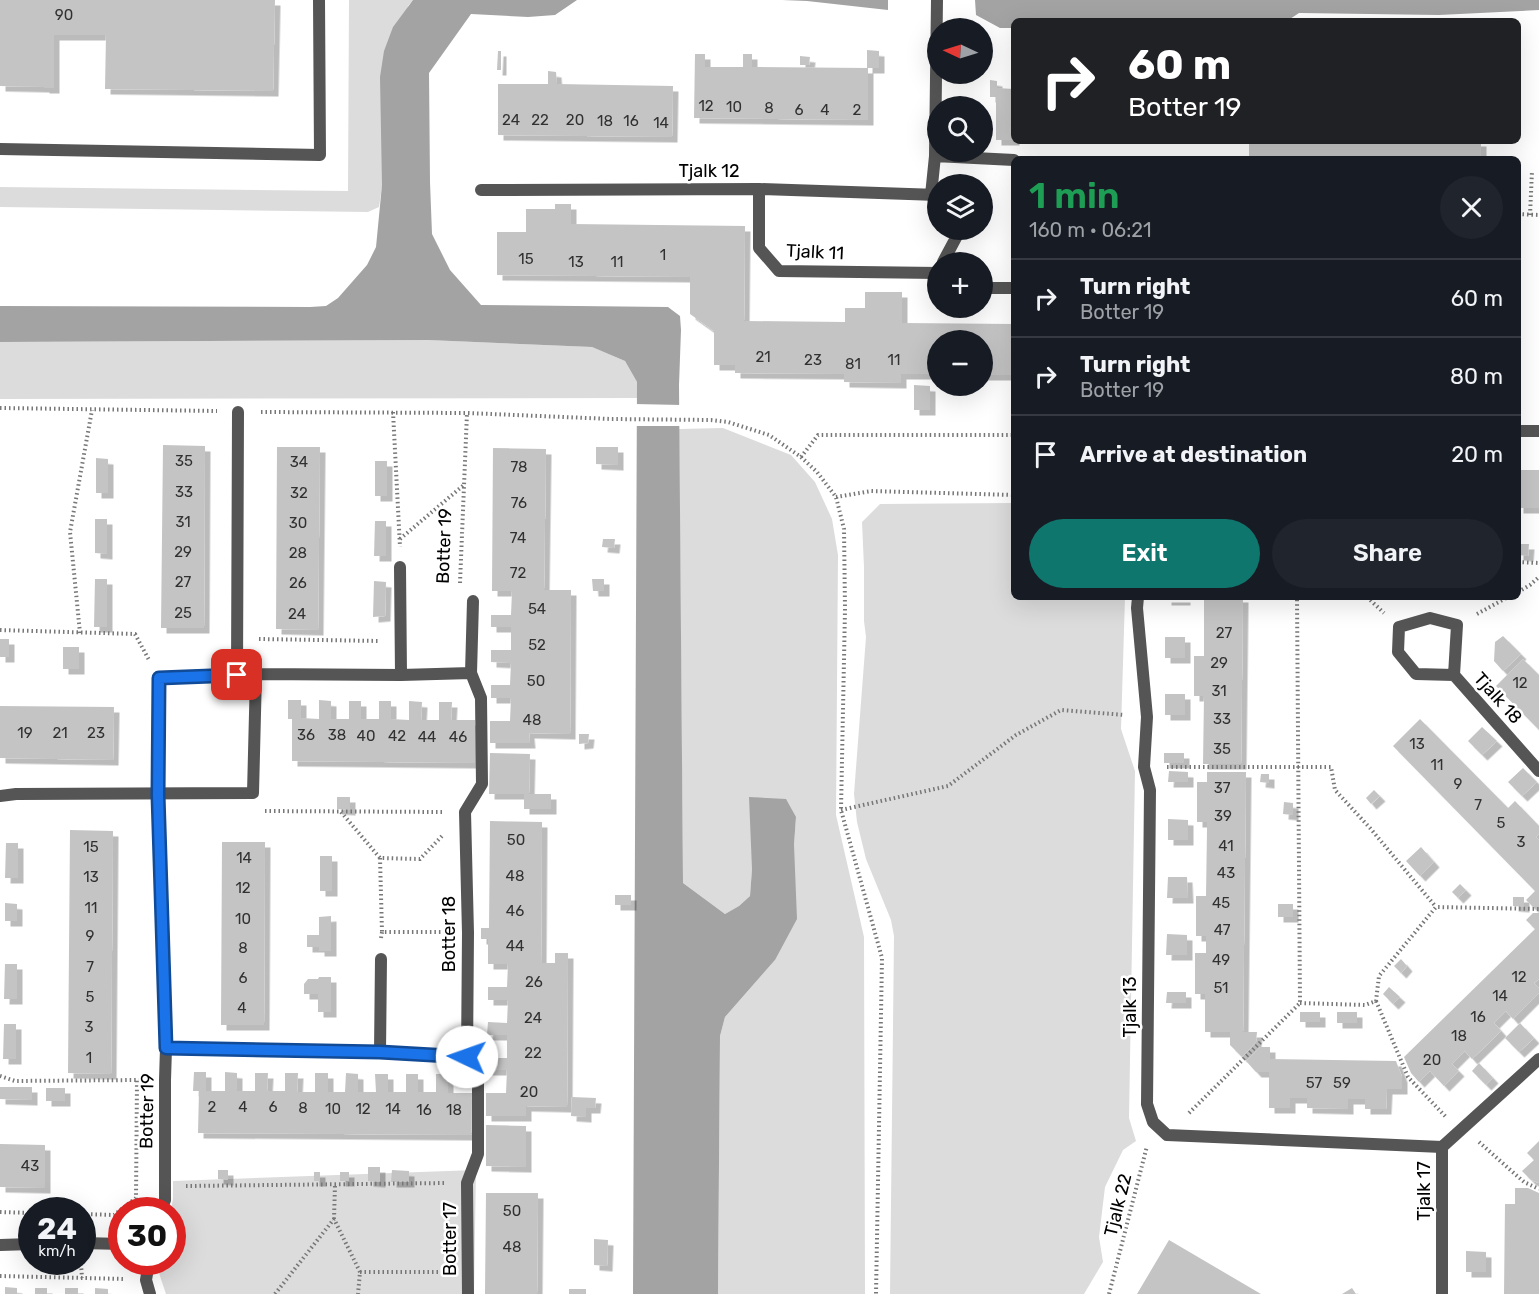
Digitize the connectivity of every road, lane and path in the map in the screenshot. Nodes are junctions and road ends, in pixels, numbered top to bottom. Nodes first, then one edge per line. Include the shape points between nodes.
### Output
1 (319, 0) edge
2 (937, 0) edge
3 (936, 96) edge
4 (0, 149) edge
5 (993, 159) edge
6 (1011, 160) edge
7 (1532, 171) dead end
8 (759, 189) junction
9 (481, 190) dead end
10 (927, 195) edge
11 (1521, 214) edge
12 (1530, 214) junction
13 (1539, 215) edge
14 (927, 274) edge
15 (993, 288) edge
16 (1011, 288) edge
17 (0, 408) edge
18 (92, 410) junction
19 (238, 412) junction
20 (393, 412) junction
21 (468, 413) junction
22 (1521, 431) edge
23 (1539, 431) edge
24 (1011, 435) edge
25 (801, 457) junction
26 (465, 484) junction
27 (1011, 495) edge
28 (836, 498) junction
29 (399, 540) junction
30 (1521, 562) edge
31 (1539, 563) edge
32 (400, 567) joint
33 (1539, 577) edge
34 (1521, 590) edge
35 (1138, 600) edge
36 (1297, 600) edge
37 (1503, 600) edge
38 (473, 601) joint
39 (1457, 625) junction
40 (0, 630) edge
41 (80, 633) junction
42 (237, 639) junction
43 (401, 642) junction
44 (471, 673) junction
45 (256, 674) junction
46 (237, 675) junction
47 (401, 675) junction
48 (1454, 675) junction
49 (159, 678) junction
50 (1147, 717) junction
51 (1297, 766) junction
52 (1144, 768) junction
53 (1539, 771) edge
54 (158, 795) junction
55 (0, 796) edge
56 (842, 810) junction
57 (263, 811) dead end
58 (341, 812) junction
59 (465, 812) junction
60 (380, 858) junction
61 (1436, 907) junction
62 (1539, 909) edge
63 (382, 932) junction
64 (468, 933) junction
65 (381, 959) joint
66 (1376, 1001) junction
67 (1300, 1003) junction
68 (166, 1048) junction
69 (380, 1052) junction
70 (467, 1057) junction
71 (1539, 1059) edge
72 (0, 1076) edge
73 (137, 1080) junction
74 (165, 1080) junction
75 (1153, 1122) junction
76 (1462, 1130) junction
77 (1167, 1135) junction
78 (1442, 1147) junction
79 (468, 1183) junction
80 (334, 1185) junction
81 (165, 1186) junction
82 (1539, 1189) edge
83 (165, 1197) edge
84 (0, 1212) edge
85 (18, 1213) edge
86 (96, 1214) edge
87 (334, 1219) junction
88 (18, 1244) edge
89 (0, 1245) edge
90 (360, 1272) junction
91 (468, 1272) junction
92 (82, 1275) edge
93 (147, 1275) edge
94 (0, 1276) edge
95 (82, 1278) junction
96 (146, 1280) junction
97 (150, 1294) edge
98 (275, 1294) edge
99 (358, 1294) edge
100 (468, 1294) edge
101 (876, 1294) edge
102 (1109, 1294) edge
103 (1442, 1294) edge

1 - 4 street via 320,155
2 - 3 street
5 - 6 street
7 - 12 path
8 - 9 street, Tjalk 12
8 - 10 street, Tjalk 12
8 - 14 street, Tjalk 11 via 759,248 779,271
11 - 12 path
12 - 13 path
15 - 16 street
17 - 18 path
18 - 19 path
18 - 41 path via 70,532
19 - 20 path
19 - 42 street
20 - 21 path
20 - 29 path
21 - 25 path via 728,422 769,435
21 - 26 path, Botter 19
22 - 23 street
24 - 25 path via 818,435
25 - 28 path
26 - 29 path
26 - 38 path, Botter 19 via 459,592
27 - 28 path via 871,490
28 - 56 path via 844,529 845,563
29 - 32 path
30 - 31 path
32 - 43 street
33 - 34 path
35 - 50 street, Tjalk 13
36 - 51 path
37 - 39 path
38 - 44 street, Botter 19
39 - 48 street, Tjalk 18
39 - 48 street, Tjalk 18 via 1430,618 1399,627 1398,652 1416,674
40 - 41 path
41 - 49 path via 135,634
42 - 43 path
42 - 46 street
43 - 47 street
44 - 47 street
44 - 59 street, Botter 19 via 481,698 482,784
45 - 46 street
45 - 47 street
45 - 54 street via 253,794
46 - 49 street
48 - 53 street, Tjalk 18
49 - 54 street, Botter 19
50 - 52 street, Tjalk 13
50 - 56 path via 1061,710 1016,735 948,786
51 - 52 path
51 - 61 path via 1331,767 1335,790
51 - 67 path
52 - 75 street, Tjalk 13 via 1150,790 1148,1104
54 - 55 street
54 - 68 street, Botter 19
56 - 101 path via 882,958
57 - 58 path
58 - 59 path
58 - 60 path
59 - 60 path via 420,860
59 - 64 street, Botter 18
60 - 63 path
61 - 62 path
61 - 66 path via 1379,976
63 - 64 path
63 - 65 path
64 - 70 street, Botter 18
65 - 69 street
66 - 67 path via 1365,1005
66 - 76 path via 1408,1077
67 - 77 path
68 - 69 street
68 - 74 street, Botter 19
69 - 70 street
70 - 79 street, Botter 18 via 478,1077 478,1154
71 - 76 street, Tjalk 17
72 - 73 path via 15,1081
73 - 74 path
73 - 86 path via 136,1198 114,1215
74 - 81 street, Botter 19
75 - 77 street
75 - 102 path, Tjalk 22
76 - 78 street, Tjalk 17
76 - 82 path via 1524,1182
77 - 78 street
78 - 103 street, Tjalk 17
79 - 80 path
79 - 91 street, Botter 17
80 - 81 path
80 - 87 path
81 - 83 street, Botter 19
84 - 85 path
87 - 90 path
87 - 98 path
88 - 89 street
90 - 91 path
90 - 99 path
91 - 100 street, Botter 17
92 - 95 path
93 - 96 street
94 - 95 path
95 - 96 path
96 - 97 street

